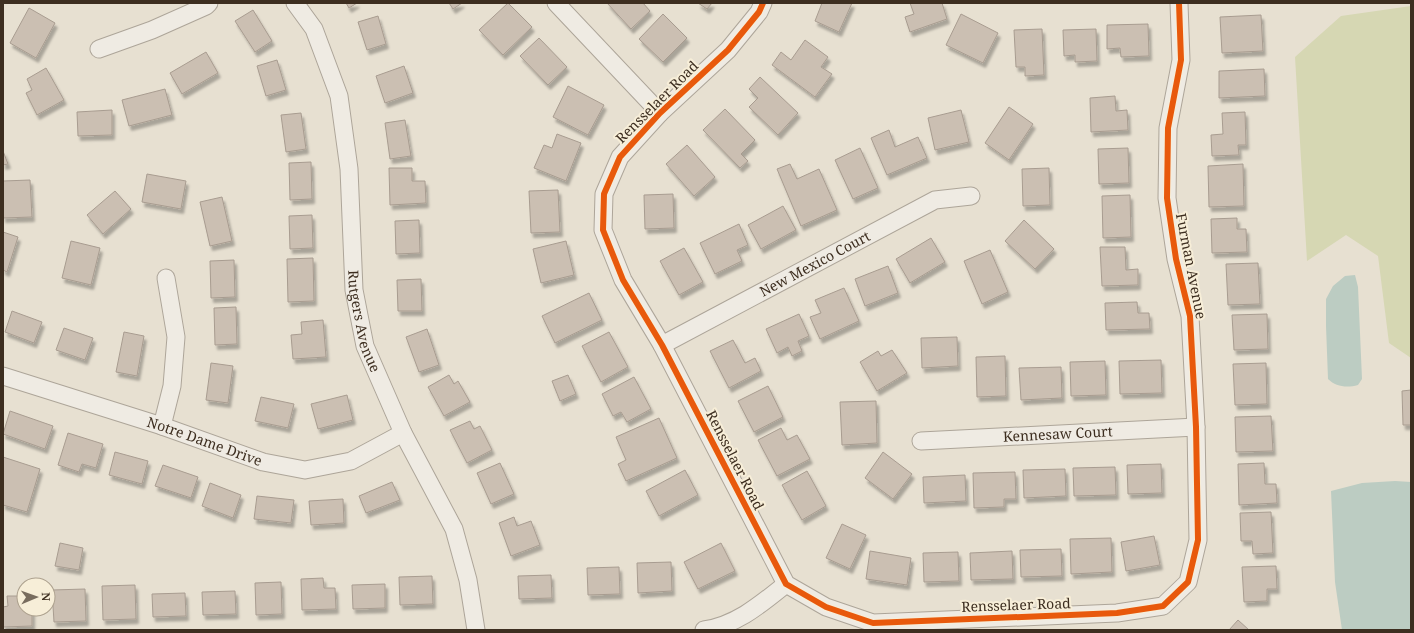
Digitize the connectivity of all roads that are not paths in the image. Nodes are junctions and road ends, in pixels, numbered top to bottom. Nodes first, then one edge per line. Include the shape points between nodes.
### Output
1 (209, 3) edge
2 (295, 3) edge
3 (556, 3) edge
4 (763, 3) edge
5 (1179, 3) edge
6 (99, 49) dead end
7 (660, 114) junction
8 (971, 196) dead end
9 (166, 278) dead end
10 (662, 345) junction
11 (3, 376) edge
12 (162, 426) junction
13 (1196, 428) junction
14 (403, 433) junction
15 (921, 442) dead end
16 (1188, 582) joint
17 (786, 584) junction
18 (476, 630) edge
19 (704, 630) edge

1 - 6 street via 152,30
2 - 14 street, Rutgers Avenue via 314,29 339,96 349,169 354,290 365,346
3 - 7 street
4 - 7 street, Rensselaer Road via 759,12 728,50
5 - 13 street, Furman Avenue via 1181,60 1168,128 1167,198 1176,259 1190,316
7 - 10 street, Rensselaer Road via 620,157 604,194 603,230 623,280
8 - 10 street, New Mexico Court via 935,200
9 - 12 street via 176,337 172,386
10 - 17 street, Rensselaer Road
11 - 12 street, Notre Dame Drive
12 - 14 street, Notre Dame Drive via 263,462 305,470 351,461
13 - 15 street, Kennesaw Court
13 - 16 street, Furman Avenue via 1198,540
14 - 18 street, Rutgers Avenue via 454,529 468,580
16 - 17 street, Rensselaer Road via 1163,606 1117,612 873,623 826,607
17 - 19 street via 750,612 717,628

